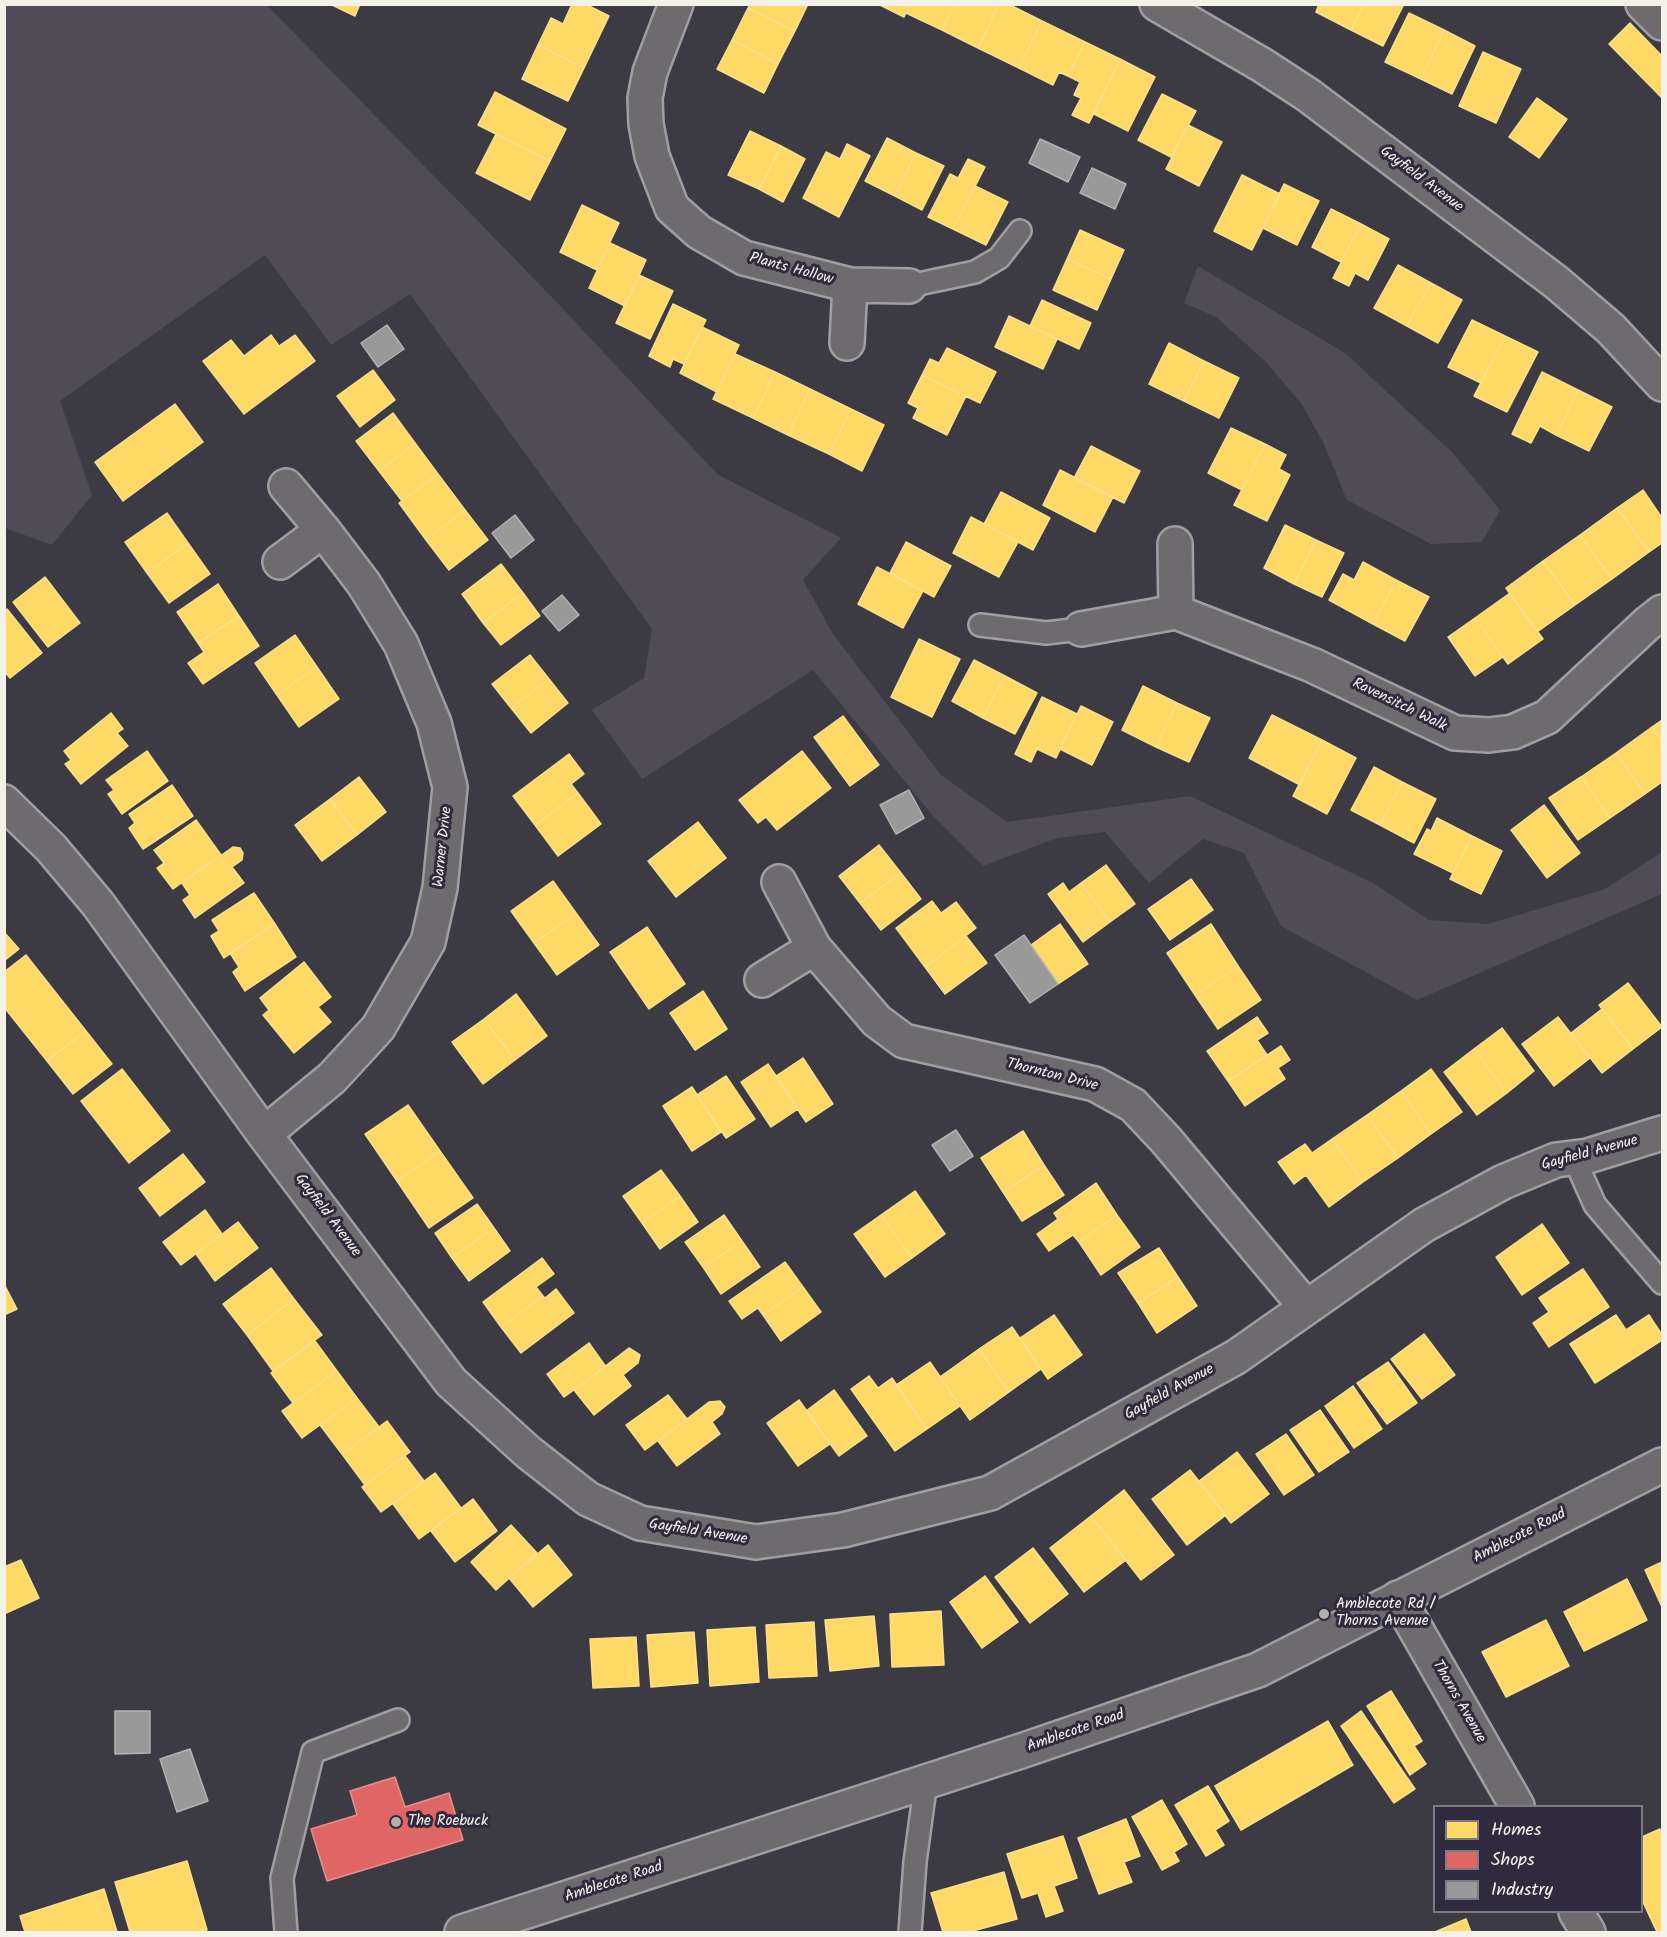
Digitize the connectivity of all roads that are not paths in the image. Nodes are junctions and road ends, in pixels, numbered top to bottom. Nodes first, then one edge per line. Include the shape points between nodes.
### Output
1 (676, 4) edge
2 (1157, 4) edge
3 (1643, 4) edge
4 (1662, 23) edge
5 (1020, 231) dead end
6 (850, 285) junction
7 (909, 286) joint
8 (847, 343) dead end
9 (1662, 384) edge
10 (286, 486) dead end
11 (323, 530) junction
12 (1174, 544) dead end
13 (280, 562) dead end
14 (1176, 612) junction
15 (1662, 612) edge
16 (980, 625) dead end
17 (1081, 629) joint
18 (4, 802) edge
19 (779, 882) dead end
20 (814, 948) junction
21 (762, 980) dead end
22 (1662, 1133) edge
23 (264, 1134) junction
24 (1574, 1158) junction
25 (1662, 1283) edge
26 (1306, 1307) junction
27 (1662, 1465) edge
28 (1398, 1598) junction
29 (398, 1720) dead end
30 (926, 1781) junction
31 (1516, 1805) edge
32 (1577, 1913) edge
33 (286, 1932) edge
34 (462, 1932) edge
35 (910, 1932) edge
36 (1588, 1932) edge

1 - 6 street, Plants Hollow via 650,72 645,98 651,156 672,208 699,232 744,258
2 - 9 street, Gayfield Avenue via 1308,95 1557,282 1611,329
3 - 4 street
5 - 7 lane via 999,258 975,272
6 - 7 street, Plants Hollow
6 - 8 street, Plants Hollow
10 - 11 street, Warner Drive
11 - 13 street
11 - 23 street, Warner Drive via 364,584 401,644 434,723 450,787 440,888 428,942 378,1028 332,1078
12 - 14 street
14 - 15 street, Ravensitch Walk via 1312,665 1455,733 1489,735 1513,732 1547,717
14 - 17 street
16 - 17 lane via 1046,633
18 - 23 street, Gayfield Avenue via 51,848 98,904
19 - 20 street, Thornton Drive
20 - 21 street
20 - 26 street, Thornton Drive via 877,1021 904,1041 1095,1084 1133,1105
22 - 24 street, Gayfield Avenue
23 - 26 street, Gayfield Avenue via 451,1382 528,1452 588,1499 640,1523 703,1535 756,1542 843,1530 990,1493 1236,1357
24 - 25 lane via 1595,1205
24 - 26 street, Gayfield Avenue via 1556,1160 1503,1182 1424,1225
27 - 28 street, Amblecote Road
28 - 30 street, Amblecote Road via 1258,1670
28 - 31 street, Thorns Avenue
29 - 33 lane via 313,1752 282,1878
30 - 34 street, Amblecote Road
30 - 35 lane
32 - 36 street

